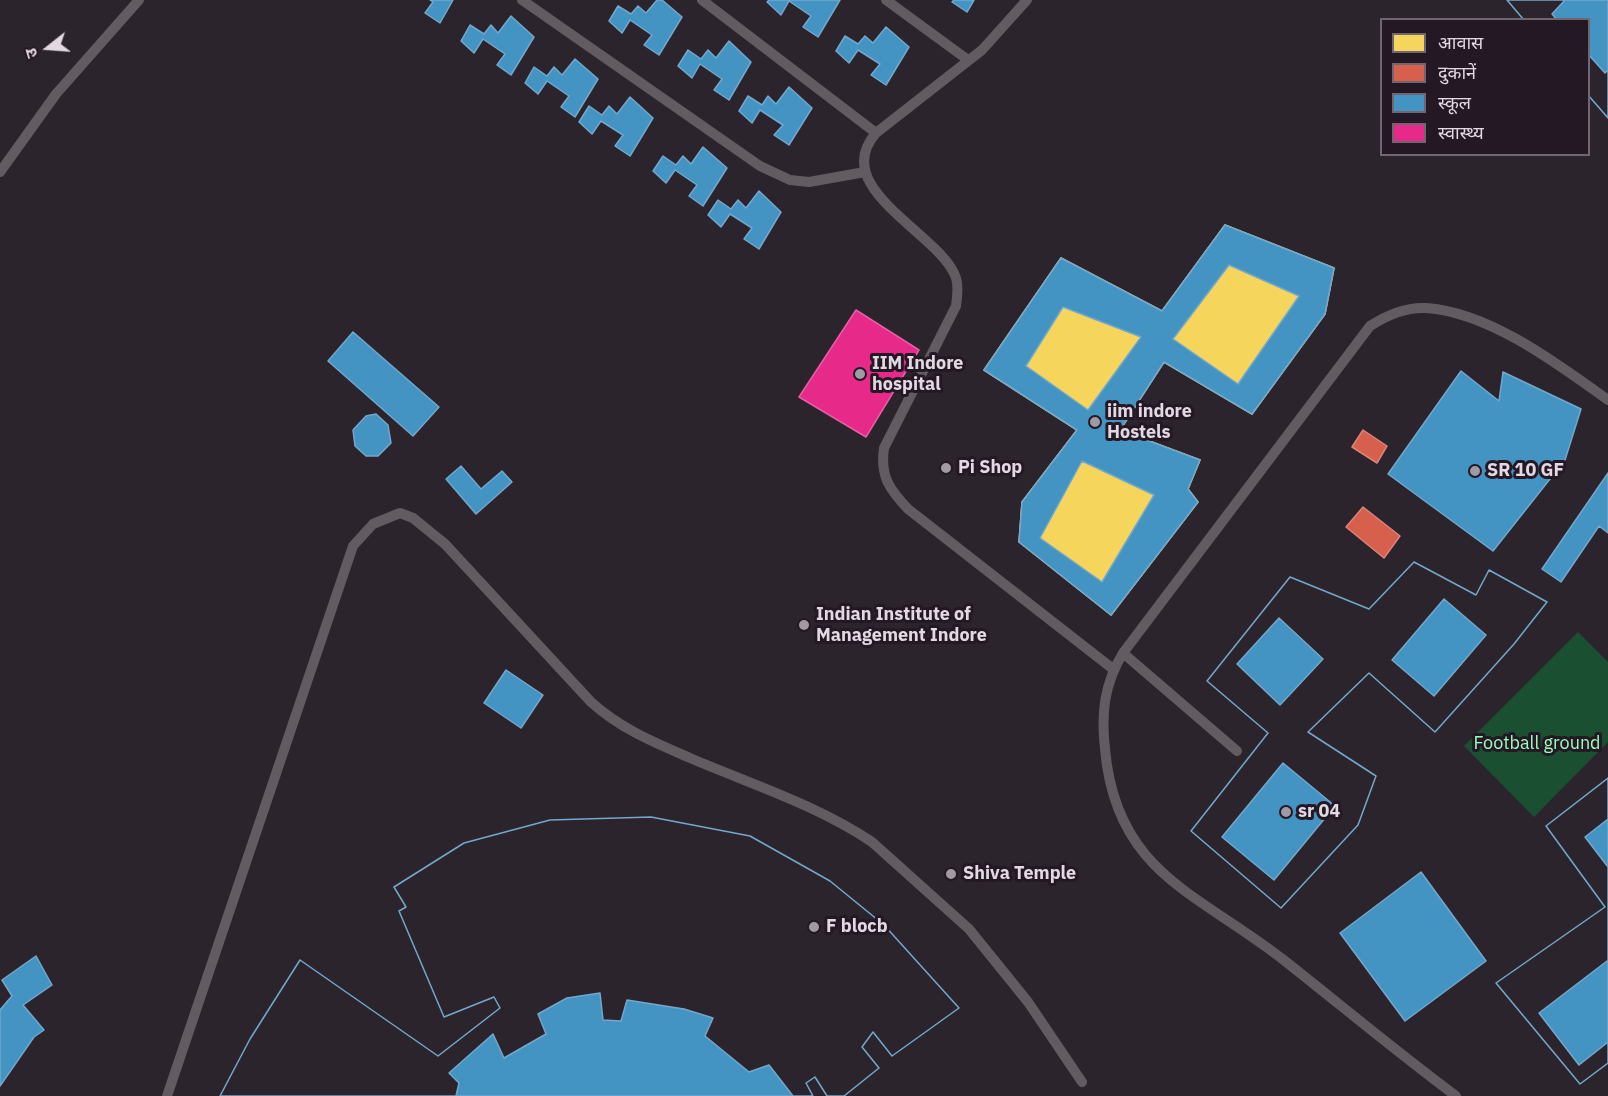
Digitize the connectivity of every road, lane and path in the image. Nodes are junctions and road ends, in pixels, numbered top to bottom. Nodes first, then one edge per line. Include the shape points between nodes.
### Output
1 (139, 0) edge
2 (522, 0) edge
3 (702, 0) edge
4 (886, 0) edge
5 (1027, 0) edge
6 (968, 60) junction
7 (876, 133) junction
8 (0, 172) edge
9 (865, 172) junction
10 (1608, 400) edge
11 (1123, 653) junction
12 (1113, 669) junction
13 (1237, 751) dead end
14 (1082, 1082) dead end
15 (1446, 1088) junction
16 (167, 1096) edge
17 (1437, 1096) edge
18 (1456, 1096) edge

1 - 8 lane via 56,94
2 - 9 lane via 760,166 790,180 809,182
3 - 7 lane
4 - 6 lane
5 - 6 lane via 1000,32
6 - 7 lane
7 - 9 lane via 866,145
9 - 12 lane via 890,207 948,262 958,291 956,306 884,447 881,466 885,479 908,509
10 - 11 lane via 1563,367 1463,315 1424,308 1383,318 1370,326
11 - 12 lane
11 - 13 lane
12 - 15 lane via 1105,692 1103,736 1107,776 1131,839 1175,885 1282,958
14 - 16 lane via 1028,1002 969,929 872,843 776,793 634,734 612,720 445,543 413,518 400,513 373,524 353,546
15 - 17 lane
15 - 18 lane

